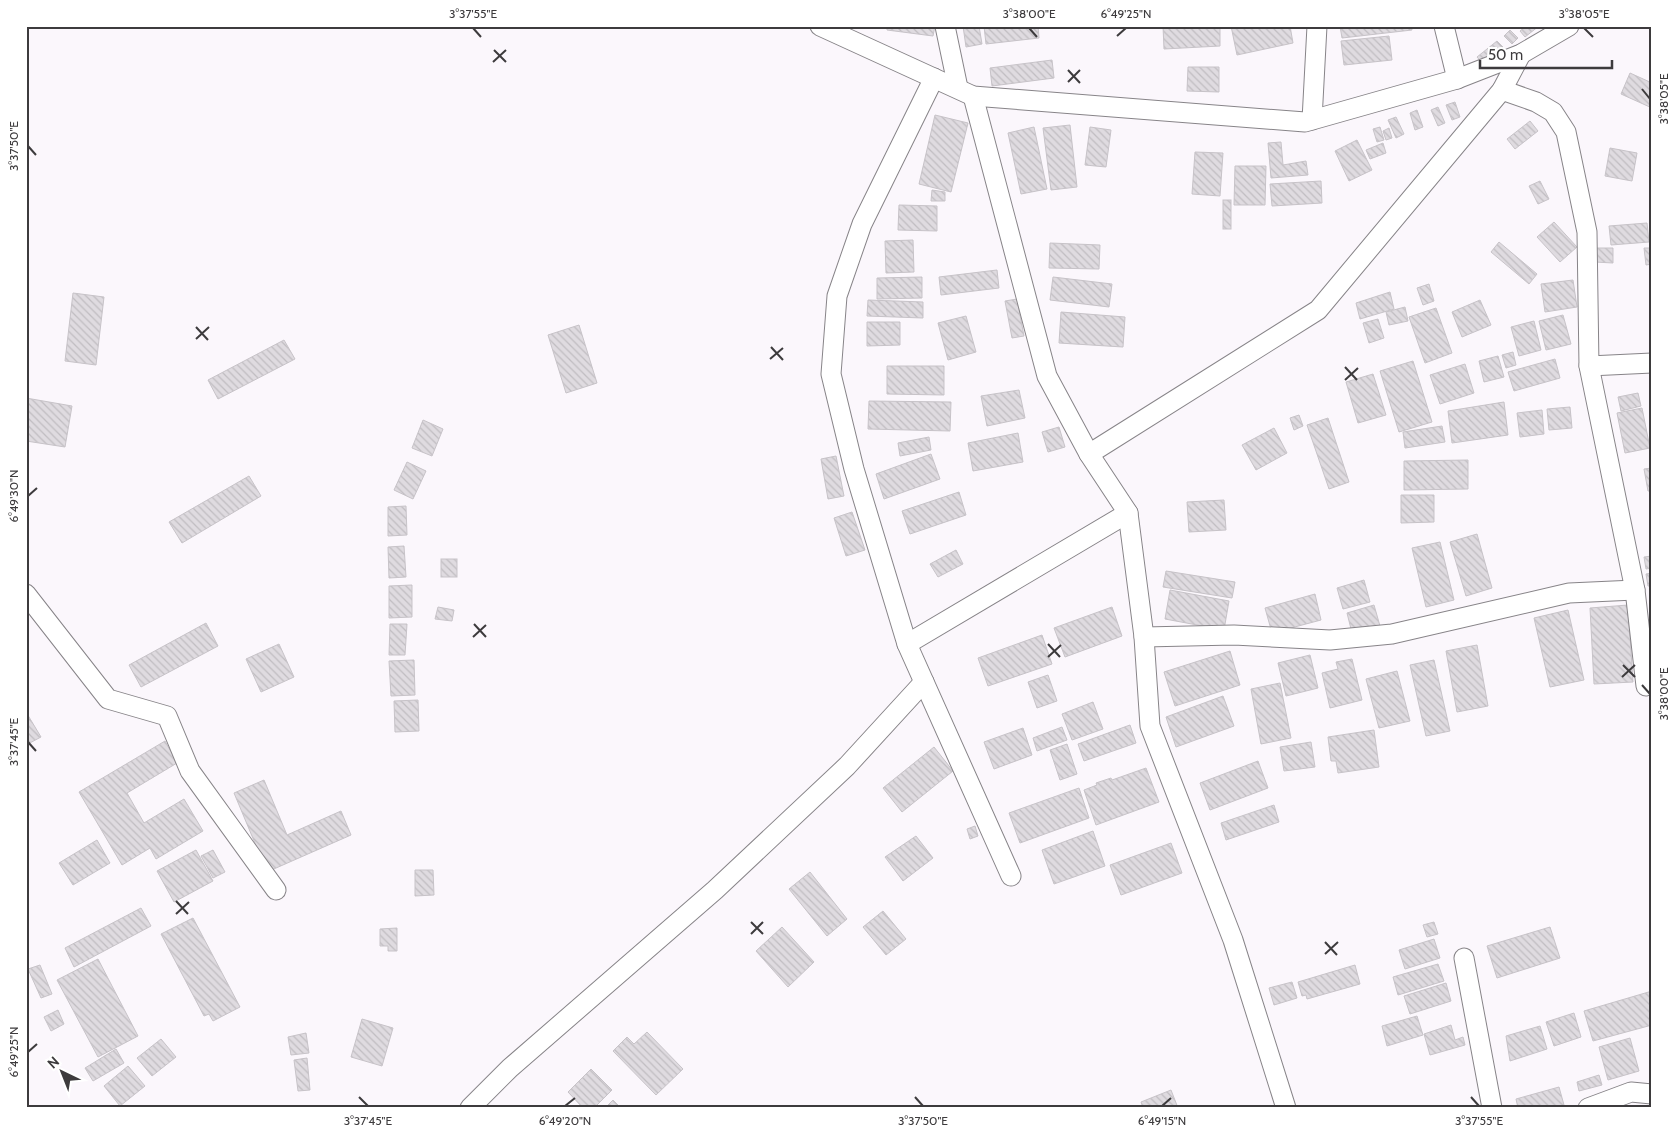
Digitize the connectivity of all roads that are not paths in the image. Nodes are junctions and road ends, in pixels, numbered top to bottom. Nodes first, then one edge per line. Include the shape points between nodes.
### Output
1 (820, 26) edge
2 (945, 26) edge
3 (1317, 26) edge
4 (1444, 26) edge
5 (1569, 26) edge
6 (1521, 54) junction
7 (934, 78) junction
8 (1457, 79) junction
9 (1502, 90) junction
10 (966, 92) junction
11 (1312, 120) junction
12 (1652, 363) edge
13 (1589, 366) junction
14 (1089, 454) junction
15 (1128, 513) junction
16 (1635, 590) junction
17 (26, 594) edge
18 (1144, 637) junction
19 (907, 644) junction
20 (924, 682) junction
21 (1646, 686) dead end
22 (1011, 876) dead end
23 (276, 890) dead end
24 (1464, 958) dead end
25 (1652, 1094) edge
26 (470, 1108) edge
27 (1286, 1108) edge
28 (1492, 1108) edge
29 (1588, 1108) edge

1 - 7 street
2 - 10 street
3 - 11 street
4 - 8 street
5 - 6 street
6 - 8 street
6 - 9 street
7 - 10 street
7 - 19 street via 862,224 837,296 831,374 854,469
8 - 11 street
9 - 13 street via 1553,112 1566,132 1587,232
9 - 14 street via 1318,310
10 - 11 street via 1305,122
10 - 14 street via 1047,376
12 - 13 street
13 - 16 street
14 - 15 street
15 - 18 street
15 - 19 street
16 - 18 street via 1569,593 1392,634 1330,640 1234,634
16 - 21 street
17 - 23 street via 108,699 168,716 190,771
18 - 27 street via 1150,726 1233,940
19 - 20 street
20 - 22 street
20 - 26 street via 847,766 729,877 510,1068
24 - 28 street
25 - 29 street via 1632,1092

